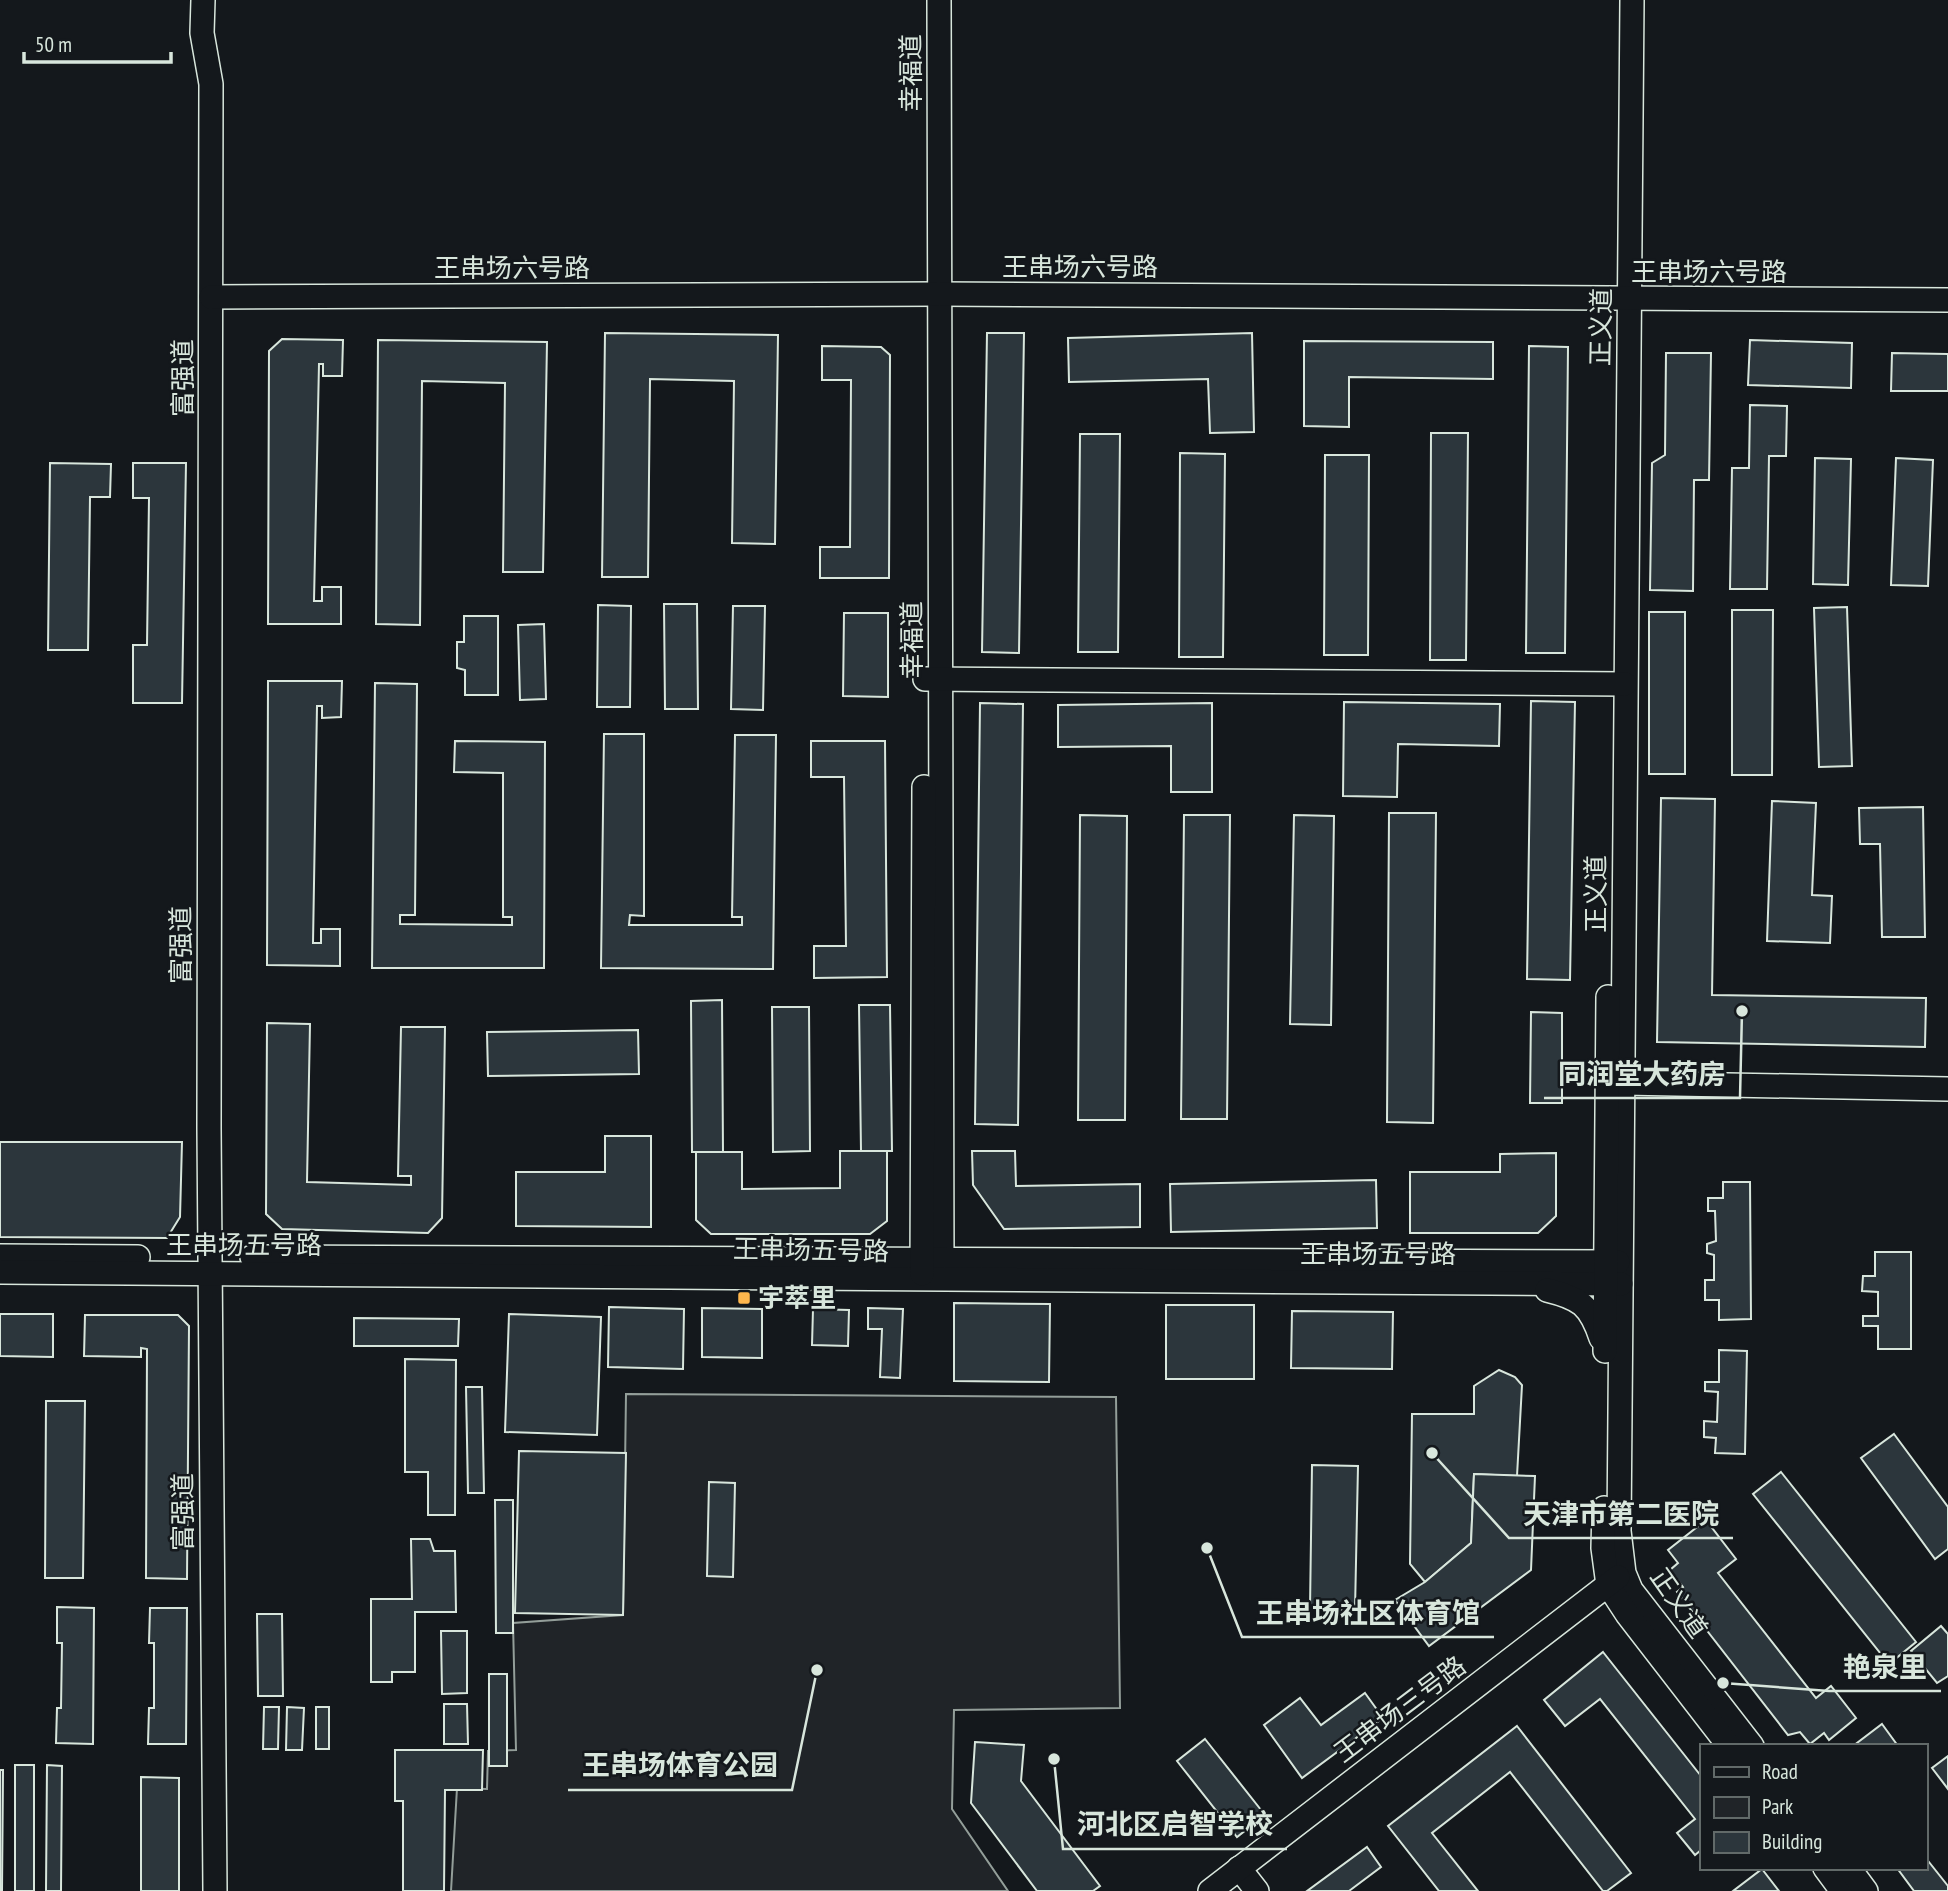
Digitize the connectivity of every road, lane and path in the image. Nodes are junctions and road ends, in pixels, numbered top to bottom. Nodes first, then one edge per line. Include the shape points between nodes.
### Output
1 (203, 0) edge
2 (924, 0) edge
3 (939, 0) edge
4 (1618, 0) edge
5 (1632, 0) edge
6 (932, 294) junction
7 (211, 298) junction
8 (1622, 300) junction
9 (1948, 300) edge
10 (932, 679) junction
11 (1618, 684) junction
12 (1623, 1083) junction
13 (1948, 1088) edge
14 (0, 1256) edge
15 (209, 1265) junction
16 (932, 1269) junction
17 (0, 1272) edge
18 (1613, 1273) junction
19 (1538, 1280) dead end
20 (1613, 1350) dead end
21 (1616, 1579) junction
22 (1727, 1744) edge
23 (1750, 1744) edge
24 (1239, 1868) junction
25 (1826, 1870) edge
26 (1851, 1870) edge
27 (215, 1891) edge
28 (1210, 1891) edge
29 (1257, 1891) edge
30 (1842, 1891) edge
31 (1867, 1891) edge

1 - 7 street, 富强道 via 202,33 211,84
2 - 6 street, 幸福道
3 - 6 street, 幸福道
4 - 8 street, 正义道
5 - 8 street, 正义道
6 - 7 street, 王串场六号路
6 - 8 street, 王串场六号路
6 - 10 street, 幸福道
7 - 15 street, 富强道
8 - 9 street, 王串场六号路
8 - 11 street, 正义道
10 - 11 street
10 - 16 street, 幸福道
11 - 12 street, 正义道
11 - 18 street, 正义道
12 - 13 street
12 - 18 street, 正义道
14 - 15 street, 王串场五号路
15 - 16 street, 王串场五号路
15 - 17 street, 王串场五号路
15 - 27 street, 富强道
16 - 18 street, 王串场五号路
18 - 21 street, 正义道 via 1603,1548
19 - 20 street via 1580,1301
21 - 22 street, 正义道 via 1627,1614
21 - 23 street, 正义道 via 1631,1590
21 - 24 street, 王串场三号路
24 - 28 street, 王串场三号路
24 - 29 street
25 - 30 street
26 - 31 street

